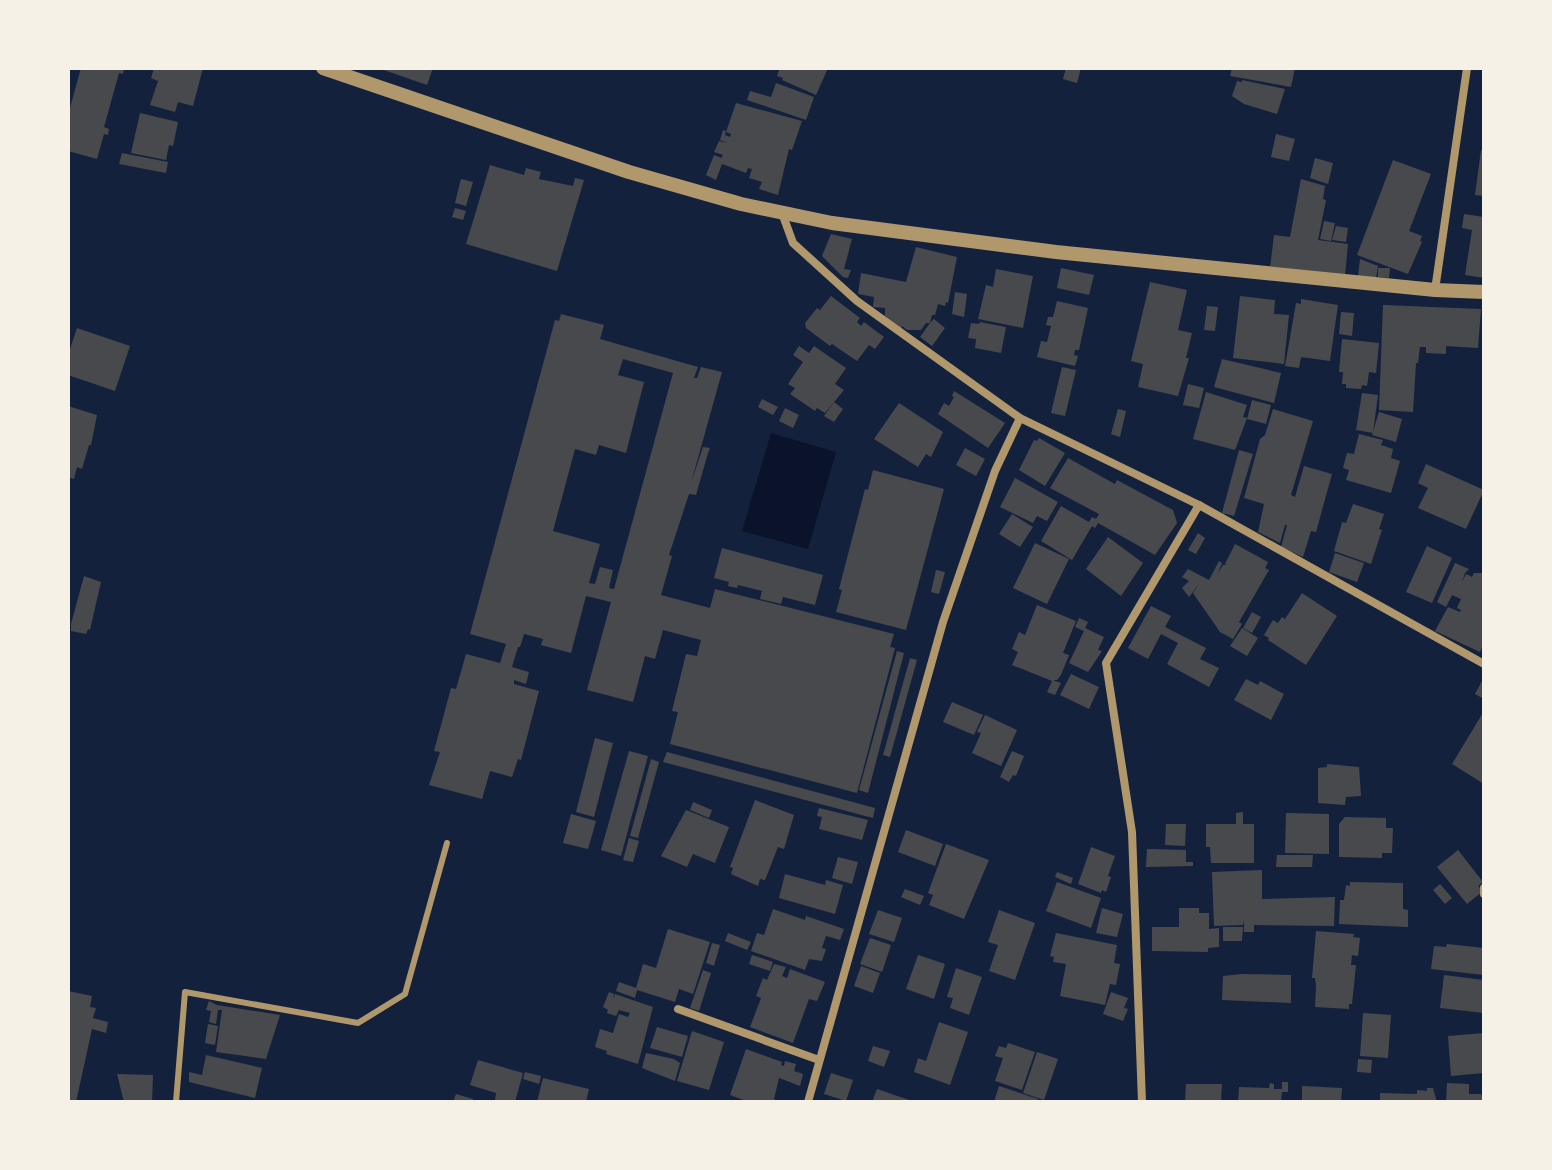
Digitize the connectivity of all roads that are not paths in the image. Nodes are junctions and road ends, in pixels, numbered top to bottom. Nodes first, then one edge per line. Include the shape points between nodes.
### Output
1 (323, 68) edge
2 (1467, 68) edge
3 (782, 213) junction
4 (1435, 290) junction
5 (1484, 292) edge
6 (1020, 418) junction
7 (1199, 505) junction
8 (1484, 664) edge
9 (447, 843) dead end
10 (678, 1009) dead end
11 (819, 1060) junction
12 (176, 1102) edge
13 (808, 1102) edge
14 (1142, 1102) edge

1 - 3 street via 629,172
2 - 4 street
3 - 4 street via 1056,252
3 - 6 street via 793,243 857,301
4 - 5 street
6 - 7 street
6 - 11 street via 995,471 943,622
7 - 8 street
7 - 14 street via 1106,663 1132,832
9 - 12 lane via 405,994 358,1023 185,992
10 - 11 street
11 - 13 street

